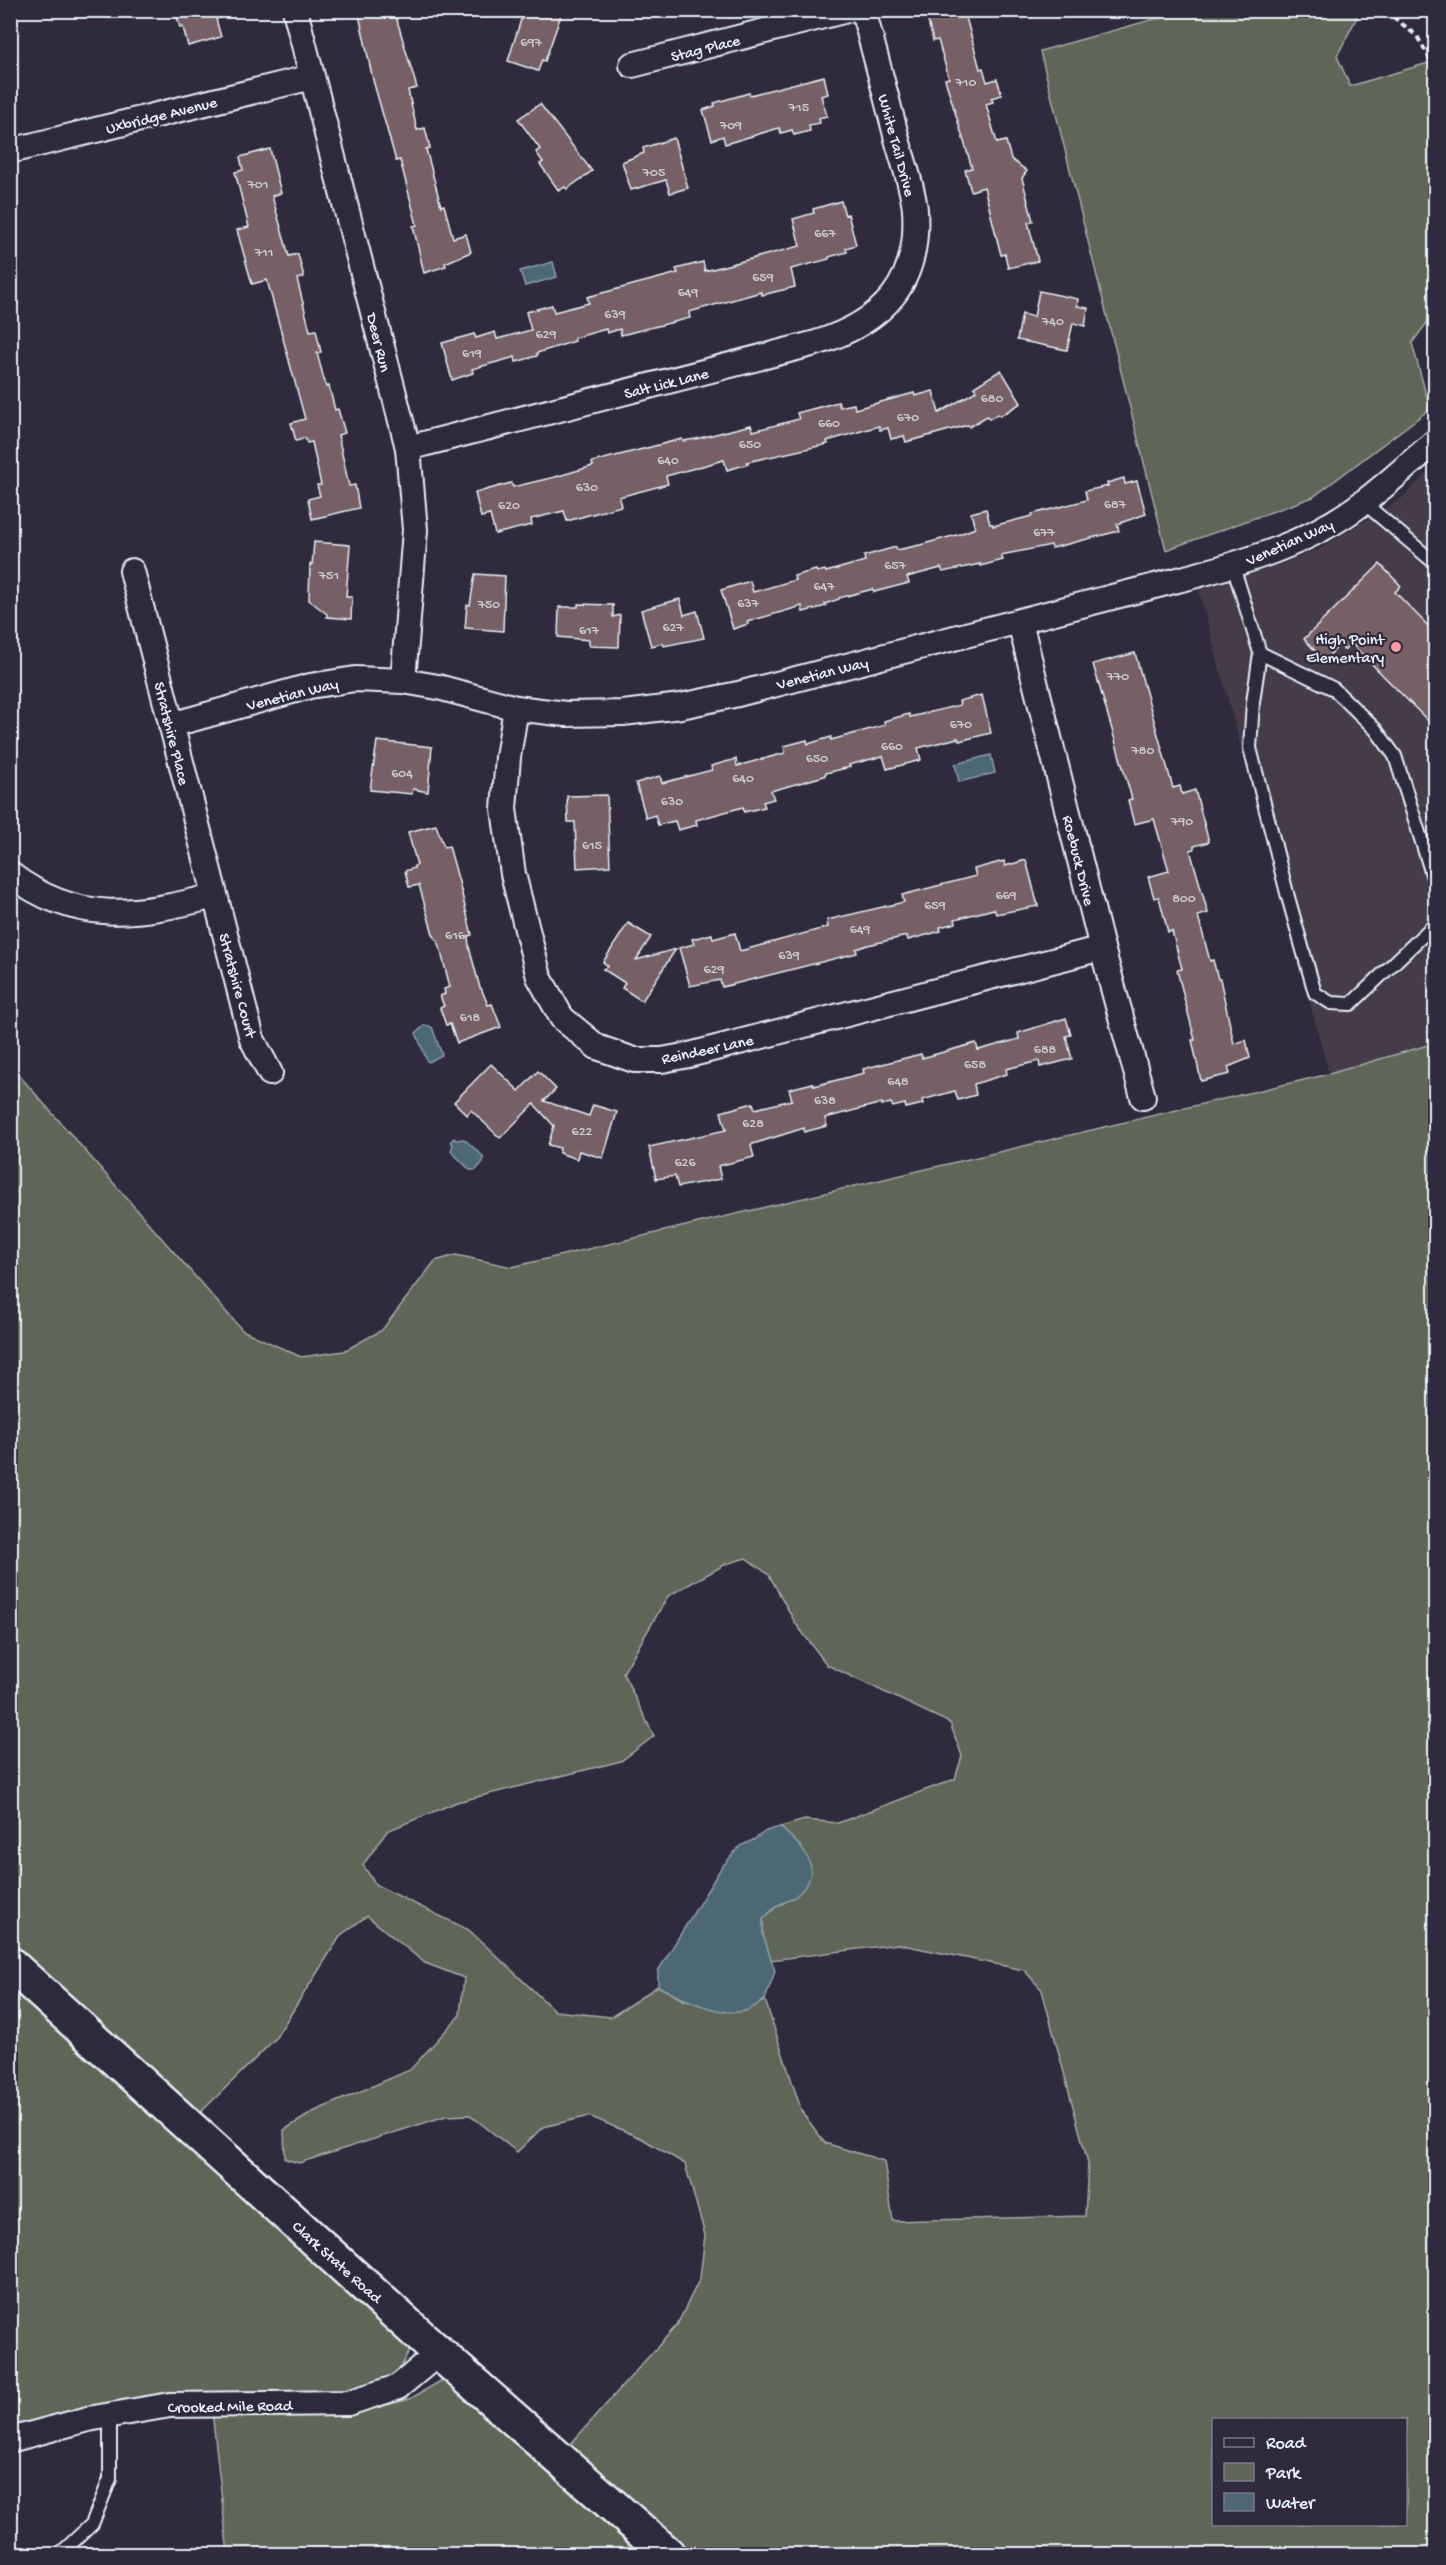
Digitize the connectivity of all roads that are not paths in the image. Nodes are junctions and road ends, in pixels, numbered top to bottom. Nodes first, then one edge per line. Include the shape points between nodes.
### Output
1 (295, 10) edge
2 (847, 10) edge
3 (863, 10) edge
4 (632, 65) dead end
5 (312, 77) junction
6 (11, 149) edge
7 (904, 281) joint
8 (1436, 441) edge
9 (408, 448) junction
10 (1364, 502) junction
11 (1436, 564) edge
12 (1233, 566) junction
13 (132, 571) dead end
14 (1020, 622) junction
15 (1260, 652) junction
16 (403, 681) junction
17 (516, 708) junction
18 (171, 725) junction
19 (10, 874) edge
20 (1436, 887) edge
21 (215, 896) junction
22 (1436, 923) edge
23 (1102, 948) junction
24 (270, 1073) dead end
25 (1143, 1097) dead end
26 (10, 1965) edge
27 (439, 2353) junction
28 (110, 2415) junction
29 (10, 2440) edge
30 (60, 2554) edge
31 (668, 2554) edge

1 - 5 street, Deer Run
2 - 4 street, Stag Place
3 - 7 street, White Tail Drive via 915,208 914,246
5 - 6 street, Uxbridge Avenue
5 - 9 street, Deer Run
7 - 9 street, Salt Lick Lane via 887,305 843,335
8 - 10 street, Venetian Way
9 - 16 street, Deer Run via 415,530
10 - 11 lane
10 - 12 street, Venetian Way via 1319,531
12 - 14 street, Venetian Way
12 - 15 lane
13 - 18 street, Stratshire Place
14 - 17 street, Venetian Way via 681,706 566,714
14 - 23 street, Roebuck Drive
15 - 20 lane via 1334,689 1376,730 1395,756
15 - 22 lane via 1250,748 1315,993 1331,1003 1351,1004
16 - 17 street, Venetian Way
16 - 18 street, Venetian Way via 355,679 310,686
17 - 23 street, Reindeer Lane via 504,809 513,874 539,977 562,1018 597,1047 634,1060 689,1055
18 - 21 street, Stratshire Place
19 - 21 street via 29,888 71,907 116,912 159,910
21 - 24 street, Stratshire Court via 252,1039
23 - 25 street, Roebuck Drive
26 - 27 main road, Clark State Road
27 - 28 street, Crooked Mile Road via 398,2387 348,2403 170,2405
27 - 31 main road, Clark State Road
28 - 29 street, Crooked Mile Road
28 - 30 lane via 110,2479 92,2524

